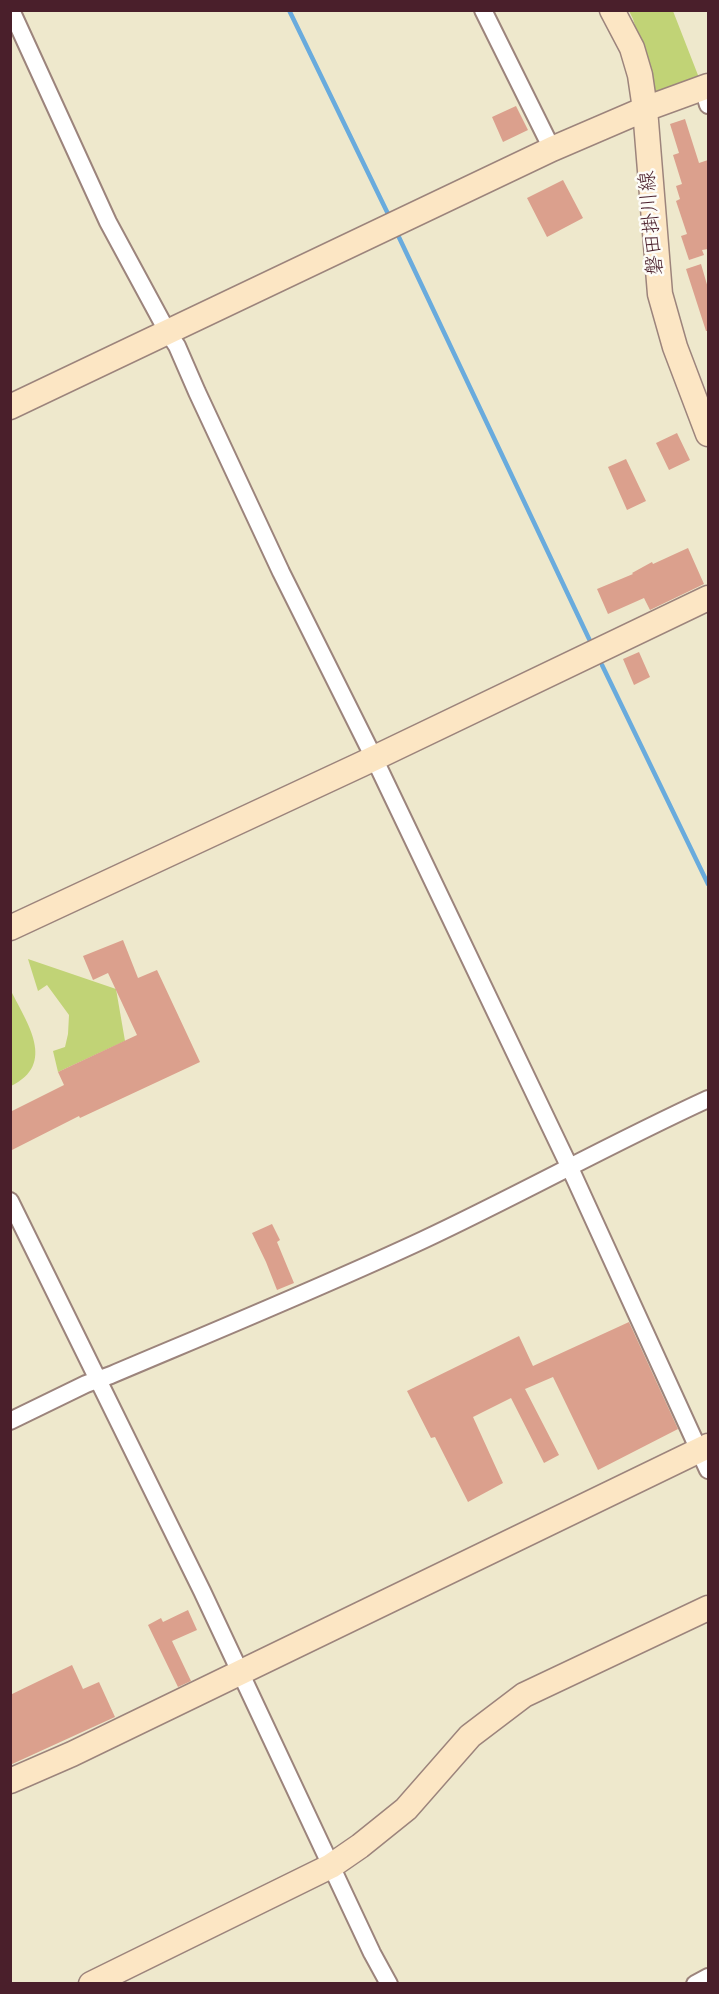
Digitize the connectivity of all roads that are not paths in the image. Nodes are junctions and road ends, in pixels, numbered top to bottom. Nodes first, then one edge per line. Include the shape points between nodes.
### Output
1 (483, 10) edge
2 (612, 10) edge
3 (15, 14) edge
4 (707, 93) edge
5 (645, 109) junction
6 (552, 148) junction
7 (167, 331) junction
8 (10, 406) edge
9 (708, 434) edge
10 (708, 598) edge
11 (374, 758) junction
12 (10, 928) edge
13 (708, 1099) edge
14 (570, 1168) junction
15 (10, 1201) edge
16 (97, 1381) junction
17 (10, 1421) edge
18 (705, 1456) edge
19 (708, 1608) edge
20 (240, 1673) junction
21 (10, 1781) edge
22 (331, 1866) junction
23 (708, 1977) edge
24 (91, 1983) edge
25 (389, 1983) edge
26 (695, 1983) edge

1 - 6 street
2 - 5 street, 磐田掛川線 via 632,48
3 - 7 street via 108,222
4 - 5 street
5 - 6 street
5 - 9 street, 磐田掛川線 via 660,294
6 - 7 street
7 - 8 street
7 - 11 street
10 - 11 street
11 - 12 street
11 - 14 street
13 - 14 street
14 - 16 street via 346,1275
14 - 18 street
15 - 16 street
16 - 17 street
16 - 20 street
18 - 20 street via 637,1480
19 - 22 street via 524,1695 470,1737 406,1809
20 - 21 street
20 - 22 street
22 - 24 street
22 - 25 street
23 - 26 street

